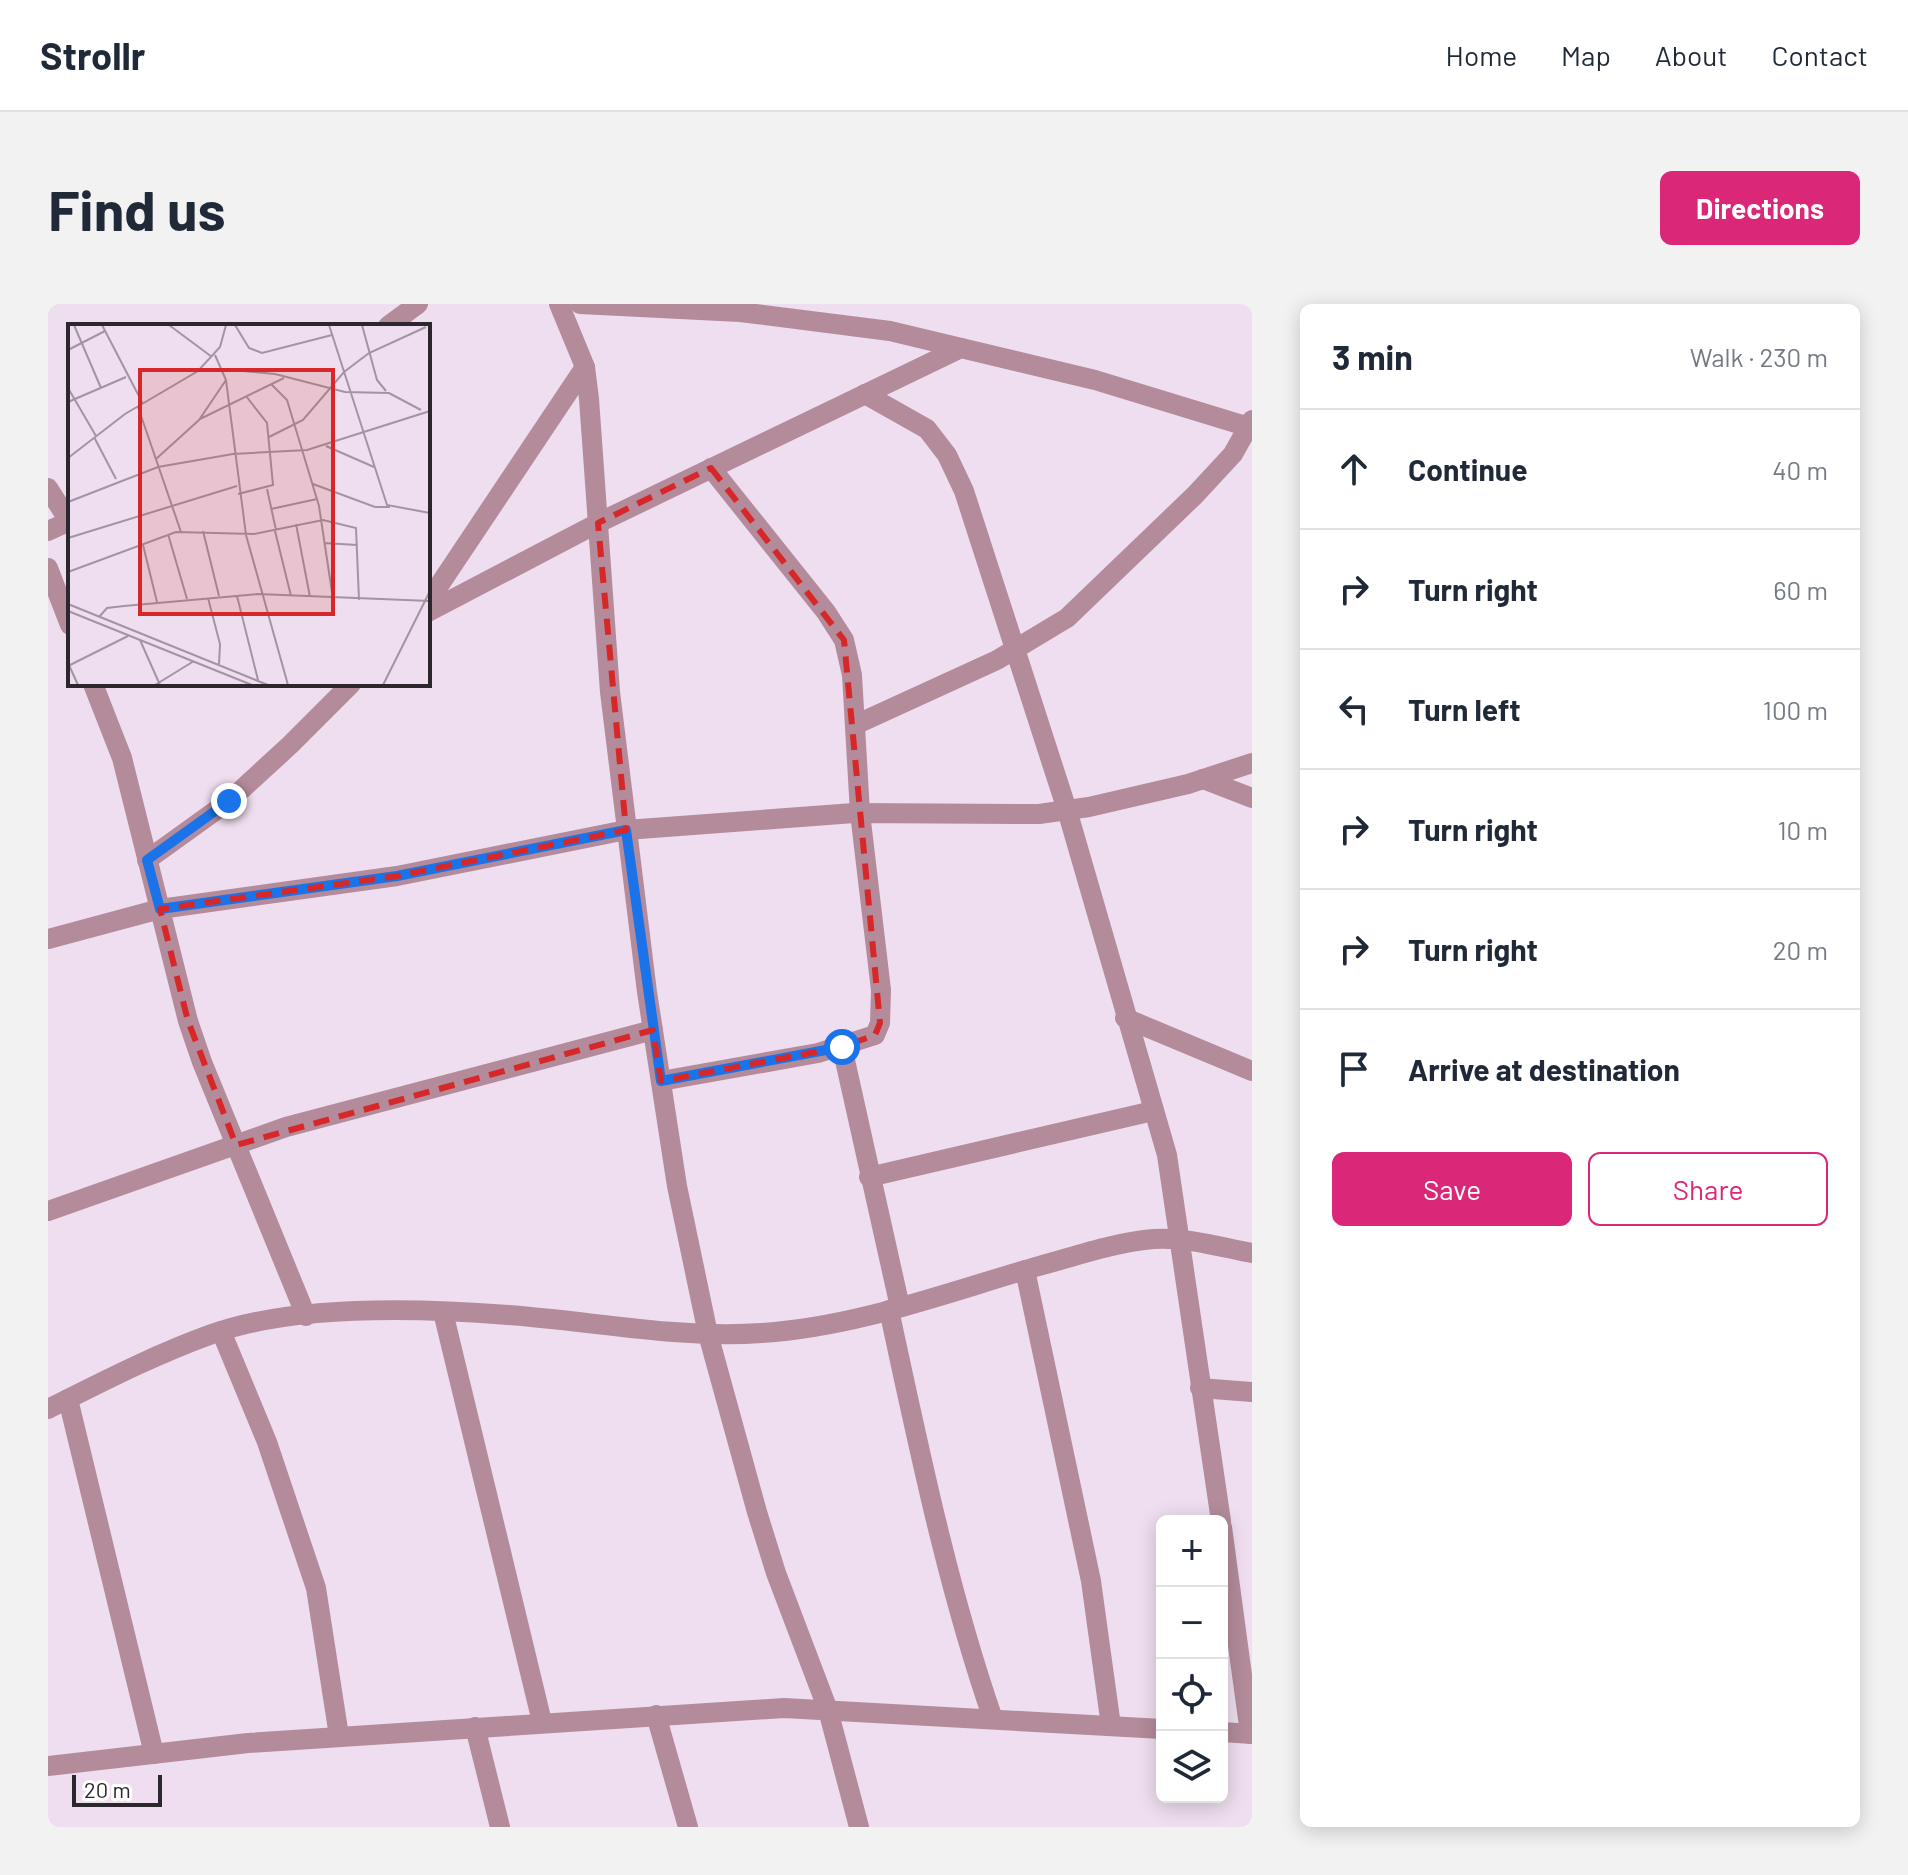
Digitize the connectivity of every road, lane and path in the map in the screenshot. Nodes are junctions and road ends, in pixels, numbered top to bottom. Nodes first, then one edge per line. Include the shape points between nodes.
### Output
1 (418, 304) edge
2 (559, 304) edge
3 (580, 304) edge
4 (391, 324) edge
5 (961, 348) junction
6 (585, 367) junction
7 (865, 394) junction
8 (1250, 425) edge
9 (711, 468) junction
10 (48, 488) edge
11 (68, 518) edge
12 (68, 522) edge
13 (598, 523) junction
14 (48, 531) edge
15 (48, 568) edge
16 (430, 599) edge
17 (430, 611) edge
18 (68, 620) edge
19 (1016, 650) junction
20 (94, 686) edge
21 (349, 686) edge
22 (855, 725) junction
23 (1252, 763) edge
24 (1203, 779) junction
25 (1252, 798) edge
26 (1067, 810) junction
27 (860, 813) junction
28 (626, 830) junction
29 (147, 860) junction
30 (160, 909) junction
31 (48, 939) edge
32 (1125, 1018) junction
33 (653, 1030) junction
34 (842, 1047) junction
35 (1252, 1071) edge
36 (661, 1081) junction
37 (1153, 1111) junction
38 (236, 1145) junction
39 (869, 1177) junction
40 (48, 1211) edge
41 (1178, 1241) junction
42 (1252, 1253) edge
43 (1025, 1270) junction
44 (894, 1308) junction
45 (443, 1312) junction
46 (306, 1316) junction
47 (221, 1331) junction
48 (708, 1334) junction
49 (1200, 1388) junction
50 (1252, 1392) edge
51 (68, 1399) junction
52 (48, 1409) edge
53 (1220, 1515) edge
54 (1228, 1570) edge
55 (828, 1710) junction
56 (656, 1715) junction
57 (993, 1719) junction
58 (542, 1722) junction
59 (1111, 1726) junction
60 (475, 1727) junction
61 (1156, 1729) edge
62 (1228, 1732) edge
63 (1251, 1734) edge
64 (339, 1736) junction
65 (154, 1754) junction
66 (48, 1766) edge
67 (500, 1827) edge
68 (688, 1827) edge
69 (859, 1827) edge

1 - 4 street
2 - 6 street
3 - 5 street via 740,312 890,331
5 - 7 street
5 - 8 street
6 - 13 street
6 - 16 street
7 - 9 street
7 - 19 street via 927,429 947,455 964,491
8 - 19 street via 1233,454 1185,505 1067,618
9 - 13 street
9 - 22 street via 844,640
10 - 11 street
12 - 14 street
13 - 17 street
13 - 28 street
15 - 18 street
19 - 22 street
19 - 26 street
20 - 29 street via 122,758
21 - 29 street via 229,801
22 - 27 street
23 - 24 street
24 - 25 street
24 - 26 street
26 - 27 street
26 - 32 street
27 - 28 street
27 - 34 street via 881,990 880,1023 875,1035
28 - 30 street via 427,871
28 - 33 street
29 - 30 street
30 - 31 street
30 - 38 street via 188,1021
32 - 35 street
32 - 37 street
33 - 36 street
33 - 38 street via 286,1127
34 - 36 street
34 - 39 street
36 - 48 street
37 - 39 street
37 - 41 street via 1167,1155
38 - 40 street
38 - 46 street
39 - 44 street
41 - 42 street
41 - 43 street via 1153,1239
41 - 49 street
43 - 44 street
43 - 59 street via 1091,1581
44 - 48 street via 763,1333
44 - 57 street via 938,1534
45 - 46 street
45 - 48 street
45 - 58 street
46 - 47 street
47 - 51 street
47 - 64 street via 267,1442 316,1588
48 - 55 street via 776,1573
49 - 50 street
49 - 53 street
51 - 52 street
51 - 65 street
54 - 63 street
55 - 56 street
55 - 57 street
55 - 69 street
56 - 58 street
56 - 68 street
57 - 59 street
58 - 60 street
59 - 61 street
60 - 64 street
60 - 67 street
62 - 63 street
64 - 65 street
65 - 66 street

